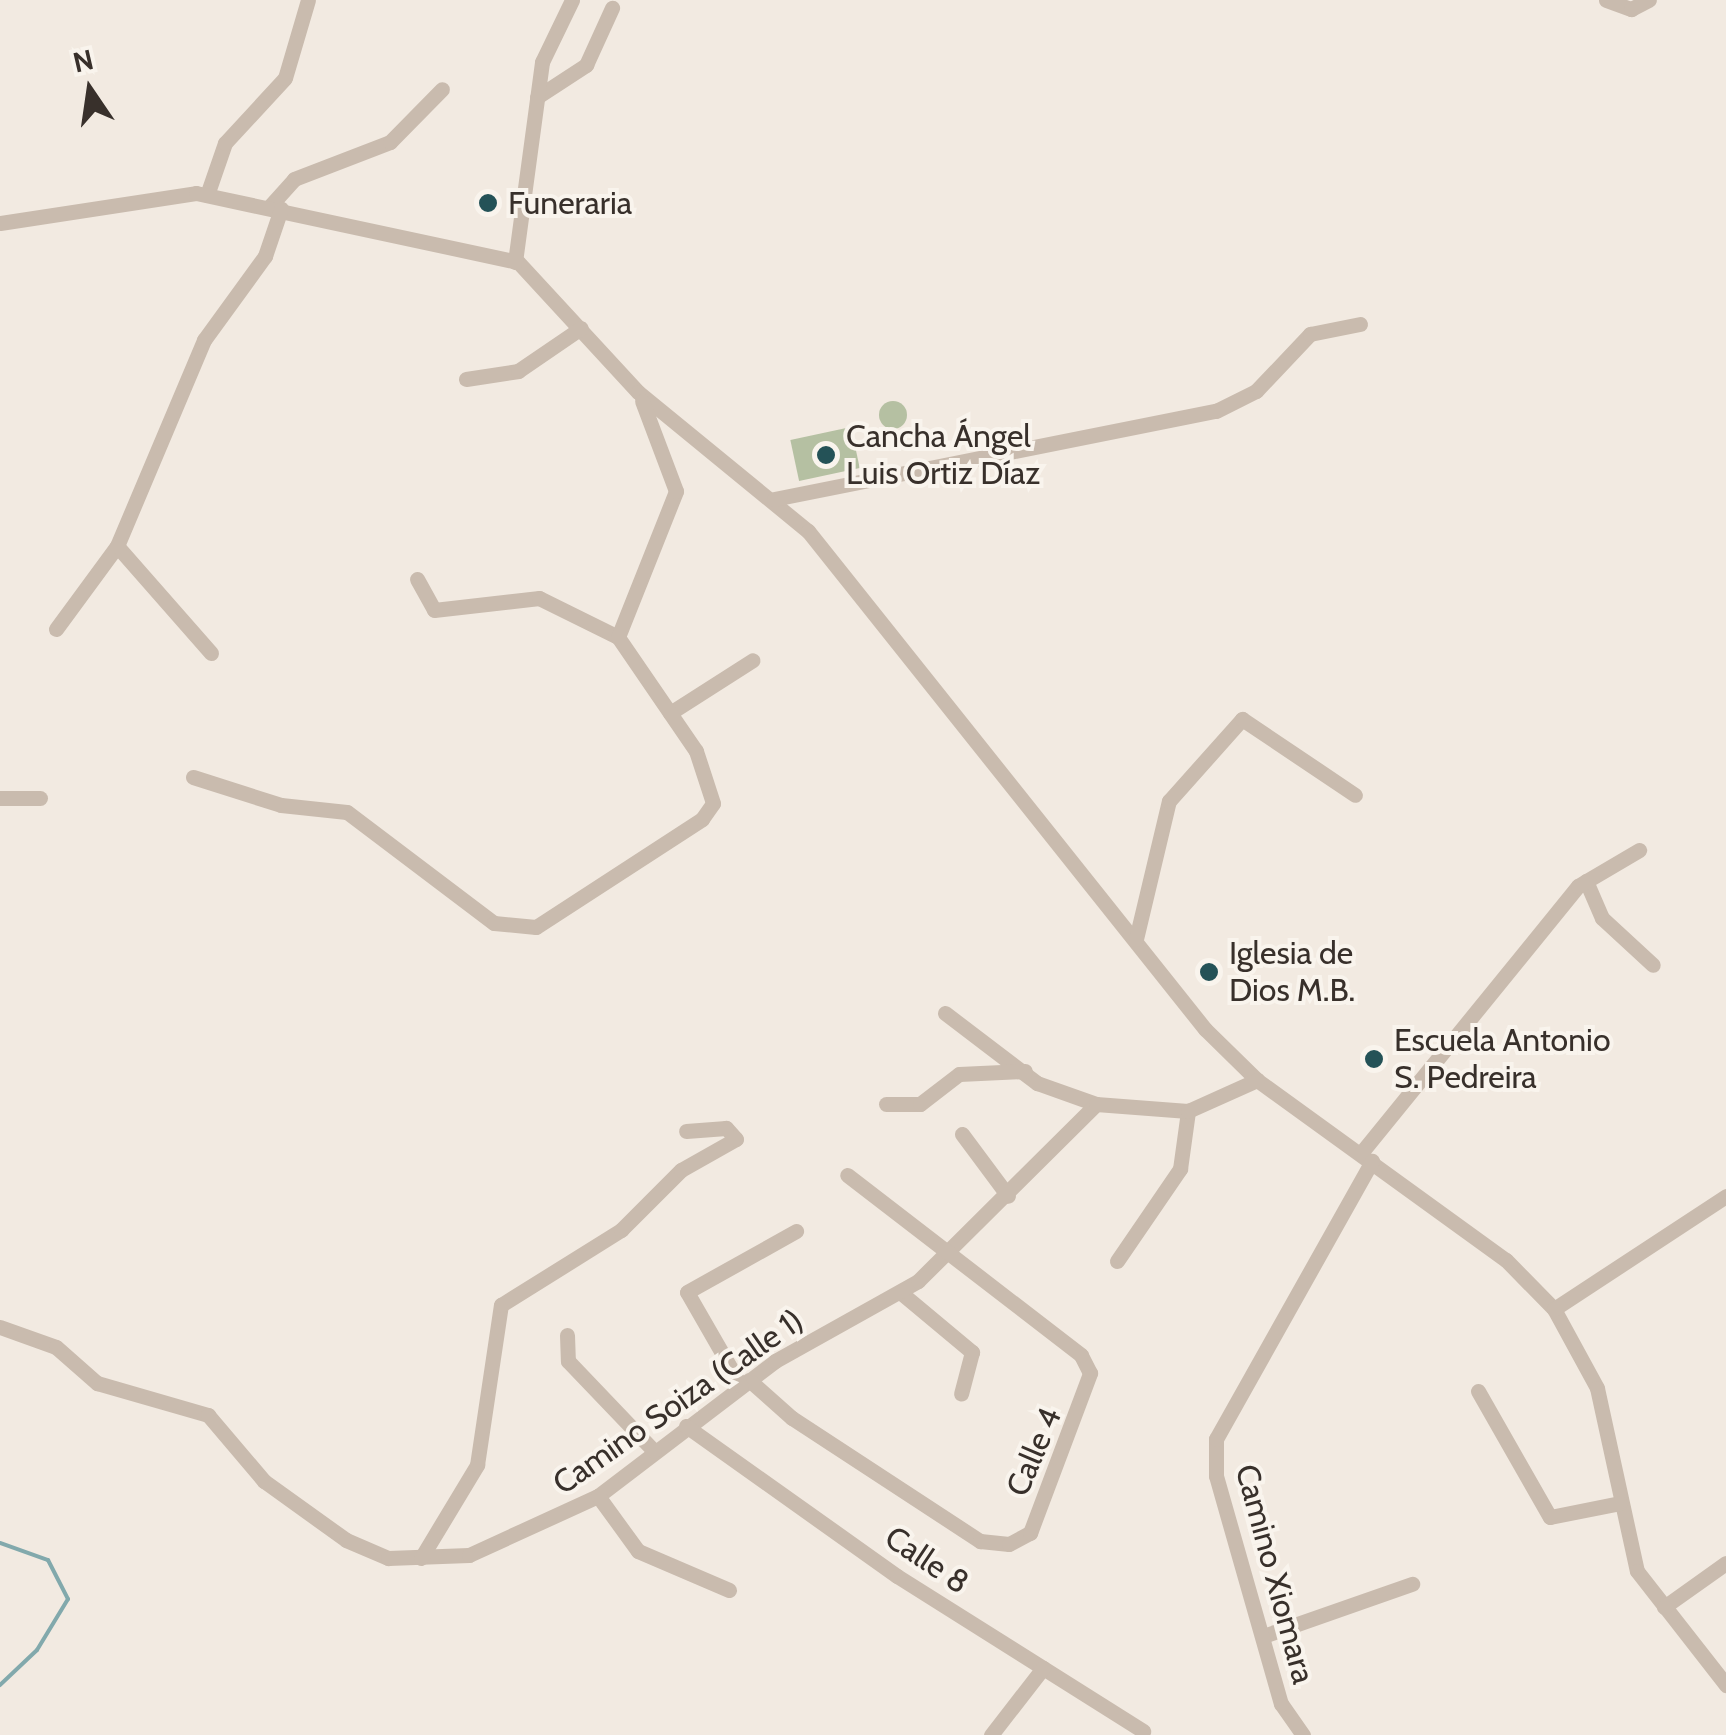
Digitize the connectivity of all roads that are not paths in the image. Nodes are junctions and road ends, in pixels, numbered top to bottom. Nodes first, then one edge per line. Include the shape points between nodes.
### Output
1 (308, 0) edge
2 (572, 0) edge
3 (1606, 0) edge
4 (1648, 0) edge
5 (612, 8) dead end
6 (442, 88) dead end
7 (537, 97) junction
8 (207, 195) junction
9 (275, 208) junction
10 (0, 223) edge
11 (515, 262) junction
12 (1360, 324) dead end
13 (580, 328) junction
14 (466, 378) dead end
15 (638, 392) junction
16 (774, 499) junction
17 (117, 546) junction
18 (417, 580) dead end
19 (56, 629) dead end
20 (618, 637) junction
21 (211, 653) dead end
22 (753, 660) dead end
23 (670, 713) junction
24 (193, 777) dead end
25 (1355, 795) dead end
26 (0, 798) edge
27 (40, 798) dead end
28 (1639, 850) dead end
29 (1586, 881) junction
30 (1136, 939) junction
31 (1654, 965) dead end
32 (945, 1013) dead end
33 (1025, 1071) junction
34 (1257, 1080) junction
35 (886, 1104) dead end
36 (1096, 1104) junction
37 (1188, 1111) junction
38 (686, 1131) dead end
39 (962, 1134) dead end
40 (1367, 1157) junction
41 (846, 1175) dead end
42 (1008, 1196) junction
43 (1726, 1196) edge
44 (796, 1231) dead end
45 (951, 1256) junction
46 (1117, 1261) dead end
47 (900, 1292) junction
48 (1554, 1309) junction
49 (0, 1327) edge
50 (567, 1335) dead end
51 (745, 1383) junction
52 (1478, 1391) dead end
53 (960, 1394) dead end
54 (686, 1426) junction
55 (654, 1452) junction
56 (598, 1496) junction
57 (1620, 1503) junction
58 (421, 1558) junction
59 (1726, 1563) edge
60 (1412, 1584) dead end
61 (729, 1590) dead end
62 (1664, 1608) junction
63 (1266, 1635) junction
64 (1043, 1668) junction
65 (1726, 1685) edge
66 (1143, 1731) dead end
67 (991, 1735) edge
68 (1303, 1735) edge

1 - 8 street via 285,78 225,142
2 - 7 street via 542,62
3 - 4 street via 1631,9
5 - 7 street via 586,65
6 - 9 street via 390,142 294,179
7 - 11 street
8 - 9 street
8 - 10 street
9 - 11 street
9 - 17 street via 266,256 204,340
11 - 13 street
12 - 16 street via 1310,334 1256,390 1216,411
13 - 14 street via 518,371
13 - 15 street
15 - 16 street
15 - 20 street via 678,475 672,515 642,562
16 - 30 street via 958,709
17 - 19 street
17 - 21 street
18 - 20 street via 434,610 539,598
20 - 23 street
22 - 23 street
23 - 24 street via 713,802 628,872 536,927 494,923 347,812 281,805
25 - 30 street via 1254,718 1242,719 1169,801
26 - 27 street
28 - 29 street
29 - 31 street via 1602,918
29 - 40 street, Camino Xiomara
30 - 34 street
32 - 33 street
33 - 35 street via 959,1074 920,1104
33 - 36 street
34 - 37 street
34 - 40 street
36 - 37 street
36 - 42 street, Camino Soiza (Calle 1)
37 - 46 street via 1180,1169
38 - 58 street via 726,1128 736,1139 681,1170 621,1230 501,1305 477,1464
39 - 42 street
40 - 48 street via 1506,1260
40 - 63 street, Camino Xiomara via 1216,1439 1216,1476
41 - 45 street, Calle 4
42 - 45 street, Camino Soiza (Calle 1)
43 - 48 street
44 - 51 street via 687,1292
45 - 47 street, Camino Soiza (Calle 1)
45 - 51 street, Calle 4 via 1081,1355 1090,1373 1030,1533 1009,1544 980,1542
47 - 51 street, Camino Soiza (Calle 1)
47 - 53 street via 972,1352
48 - 57 street via 1597,1388
49 - 58 street, Camino Soiza (Calle 1) via 56,1347 97,1383 208,1415 264,1481 346,1540 388,1558
50 - 55 street via 568,1362
51 - 54 street, Camino Soiza (Calle 1)
52 - 57 street via 1550,1517
54 - 55 street, Camino Soiza (Calle 1)
54 - 64 street, Calle 8
55 - 56 street, Camino Soiza (Calle 1)
56 - 58 street, Camino Soiza (Calle 1) via 468,1555
56 - 61 street via 638,1551
57 - 62 street via 1638,1571
59 - 62 street
60 - 63 street
62 - 65 street
63 - 68 street, Camino Xiomara via 1281,1704
64 - 66 street, Calle 8
64 - 67 street

